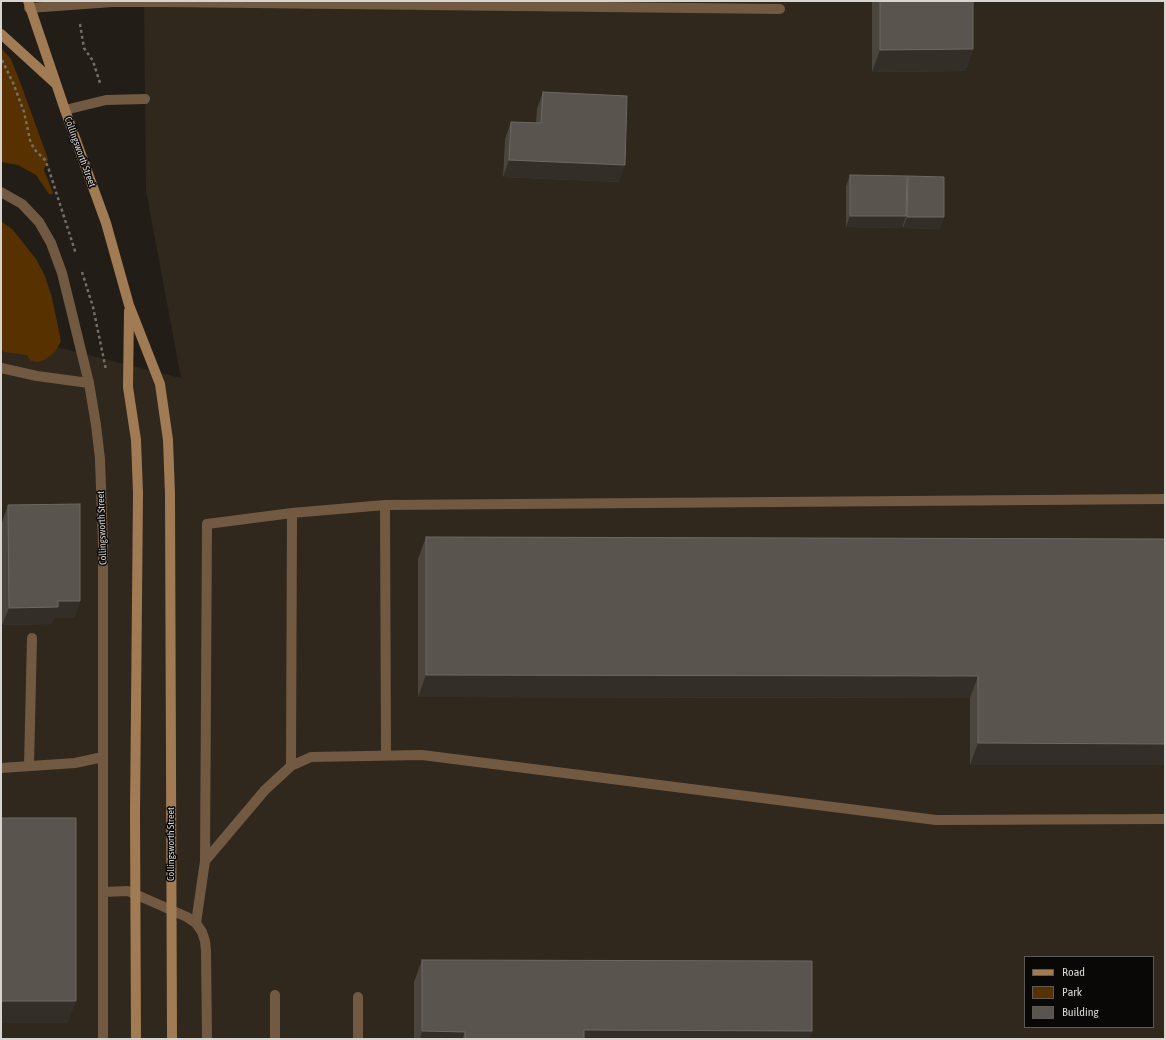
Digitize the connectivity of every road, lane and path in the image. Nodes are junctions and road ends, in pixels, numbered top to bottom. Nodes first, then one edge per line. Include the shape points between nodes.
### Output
1 (28, 4) edge
2 (780, 9) dead end
3 (80, 24) dead end
4 (1, 34) edge
5 (56, 84) junction
6 (101, 84) dead end
7 (145, 100) dead end
8 (65, 110) junction
9 (1, 192) edge
10 (129, 305) junction
11 (1, 368) edge
12 (89, 383) junction
13 (1165, 499) edge
14 (385, 505) junction
15 (292, 514) junction
16 (32, 638) dead end
17 (386, 755) junction
18 (103, 757) junction
19 (28, 766) junction
20 (291, 766) junction
21 (1, 768) edge
22 (1165, 819) edge
23 (205, 861) junction
24 (104, 892) junction
25 (196, 923) junction
26 (275, 995) dead end
27 (358, 997) dead end
28 (103, 1039) edge
29 (136, 1039) edge
30 (172, 1039) edge
31 (207, 1039) edge
32 (275, 1039) edge
33 (358, 1039) edge

1 - 2 street via 171,2
1 - 5 main road, Collingsworth Street
3 - 6 path via 84,48 93,61
4 - 5 main road
5 - 8 main road, Collingsworth Street
7 - 8 street via 106,100
8 - 10 main road, Collingsworth Street via 106,223
9 - 12 street, Collingsworth Street via 22,204 39,222 51,243 62,273
10 - 29 main road, Collingsworth Street via 128,387 136,440 138,493
10 - 30 main road, Collingsworth Street via 160,384 168,440
11 - 12 street
12 - 18 street, Collingsworth Street via 100,460 102,513
13 - 14 street
14 - 15 street
14 - 17 street
15 - 20 street
15 - 23 street via 207,524
16 - 19 street
17 - 20 street via 311,757
17 - 22 street via 422,755 936,820
18 - 19 street via 76,763
18 - 24 street, Collingsworth Street
19 - 21 street
20 - 23 street via 265,790
23 - 25 street
24 - 25 street via 128,891
24 - 28 street, Collingsworth Street
25 - 31 street via 202,932 206,951
26 - 32 street
27 - 33 street

